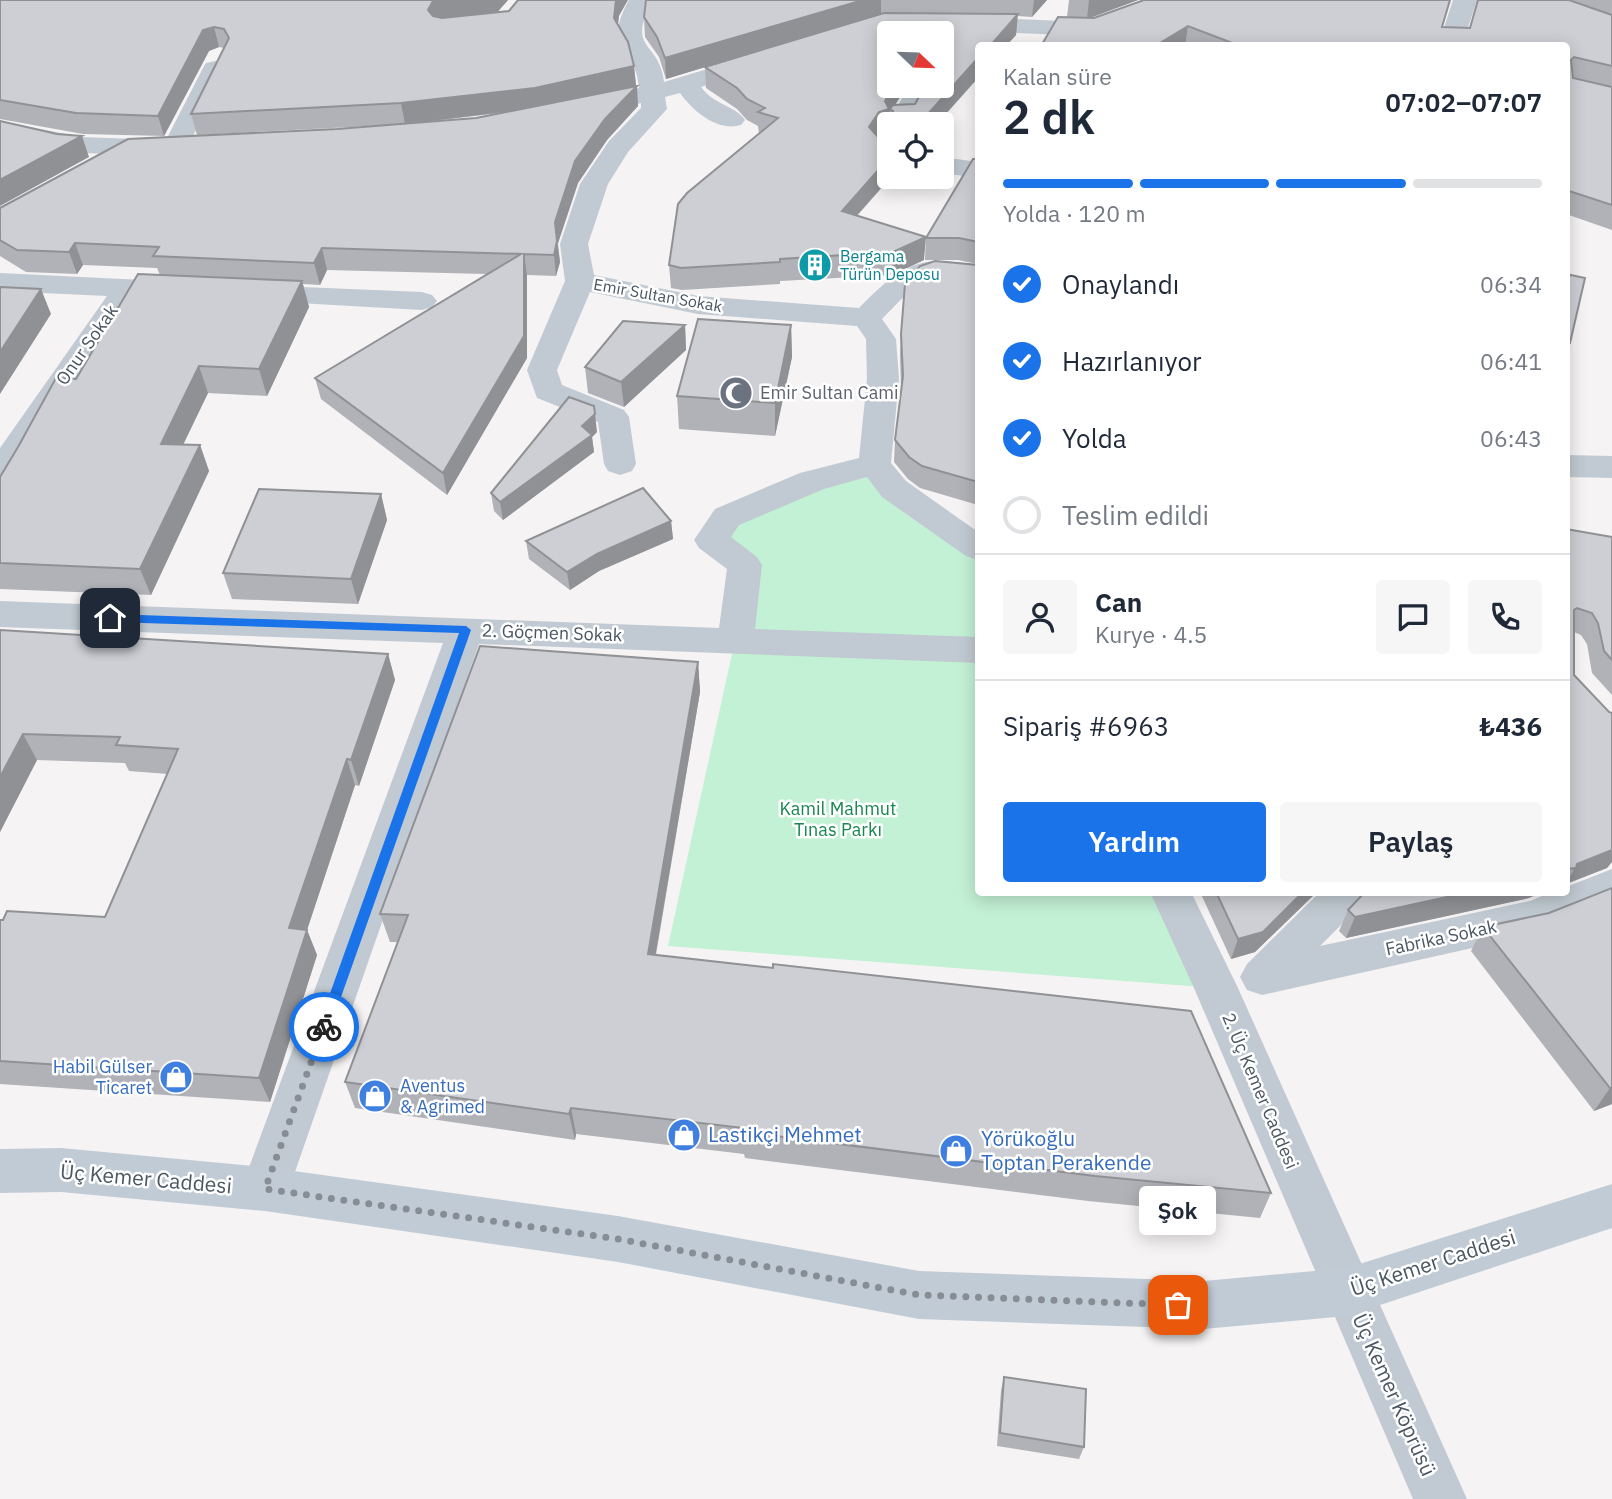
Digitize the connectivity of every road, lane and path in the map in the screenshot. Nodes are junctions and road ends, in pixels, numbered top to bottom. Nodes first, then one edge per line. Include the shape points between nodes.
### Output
1 (640, 0) edge
2 (1166, 0) edge
3 (1465, 0) edge
4 (1090, 29) junction
5 (954, 30) edge
6 (1116, 40) edge
7 (1451, 42) edge
8 (770, 56) edge
9 (220, 57) edge
10 (686, 83) junction
11 (652, 92) junction
12 (566, 112) edge
13 (732, 120) dead end
14 (0, 129) edge
15 (203, 147) edge
16 (175, 148) junction
17 (128, 149) junction
18 (954, 167) edge
19 (975, 170) edge
20 (85, 172) edge
21 (975, 275) edge
22 (580, 281) junction
23 (0, 282) edge
24 (127, 288) junction
25 (422, 301) dead end
26 (866, 318) junction
27 (620, 464) dead end
28 (875, 464) junction
29 (1570, 466) edge
30 (1612, 467) edge
31 (0, 472) edge
32 (975, 546) edge
33 (0, 614) edge
34 (466, 630) junction
35 (735, 640) junction
36 (975, 650) edge
37 (1612, 886) edge
38 (1172, 896) edge
39 (1343, 896) edge
40 (1266, 976) junction
41 (1216, 988) junction
42 (0, 1171) edge
43 (265, 1189) junction
44 (1612, 1206) edge
45 (1347, 1292) junction
46 (1440, 1499) edge

1 - 11 street via 630,20 629,38 650,68
2 - 4 street
3 - 7 street
4 - 5 street
4 - 6 street
8 - 10 street
9 - 16 street
10 - 11 street
10 - 13 street via 701,105
11 - 12 street
11 - 22 street, Emir Sultan Sokak via 654,109 618,147 594,184 574,244
14 - 17 street via 65,144
15 - 16 street
16 - 17 street
17 - 20 street
18 - 19 street
21 - 26 street via 933,266 906,278
22 - 26 street, Emir Sultan Sokak via 698,305
22 - 27 street via 542,370 548,391 613,417
23 - 24 street
24 - 25 street
24 - 31 street, Onur Sokak
26 - 28 street via 881,339 883,379
28 - 32 street via 894,489
28 - 35 street via 812,481 727,517 711,540 745,565
29 - 30 street
33 - 34 street, 2. Göçmen Sokak
34 - 35 street, 2. Göçmen Sokak
34 - 43 street
35 - 36 street, 2. Göçmen Sokak
37 - 40 street, Fabrika Sokak via 1535,917
38 - 41 street, 2. Üç Kemer Caddesi
39 - 40 street
40 - 41 street, Fabrika Sokak
41 - 45 street, 2. Üç Kemer Caddesi
42 - 43 main road, Üç Kemer Caddesi via 61,1170
43 - 45 main road, Üç Kemer Caddesi via 618,1239 919,1295 1204,1306
44 - 45 main road, Üç Kemer Caddesi
45 - 46 street, Üç Kemer Köprüsü

